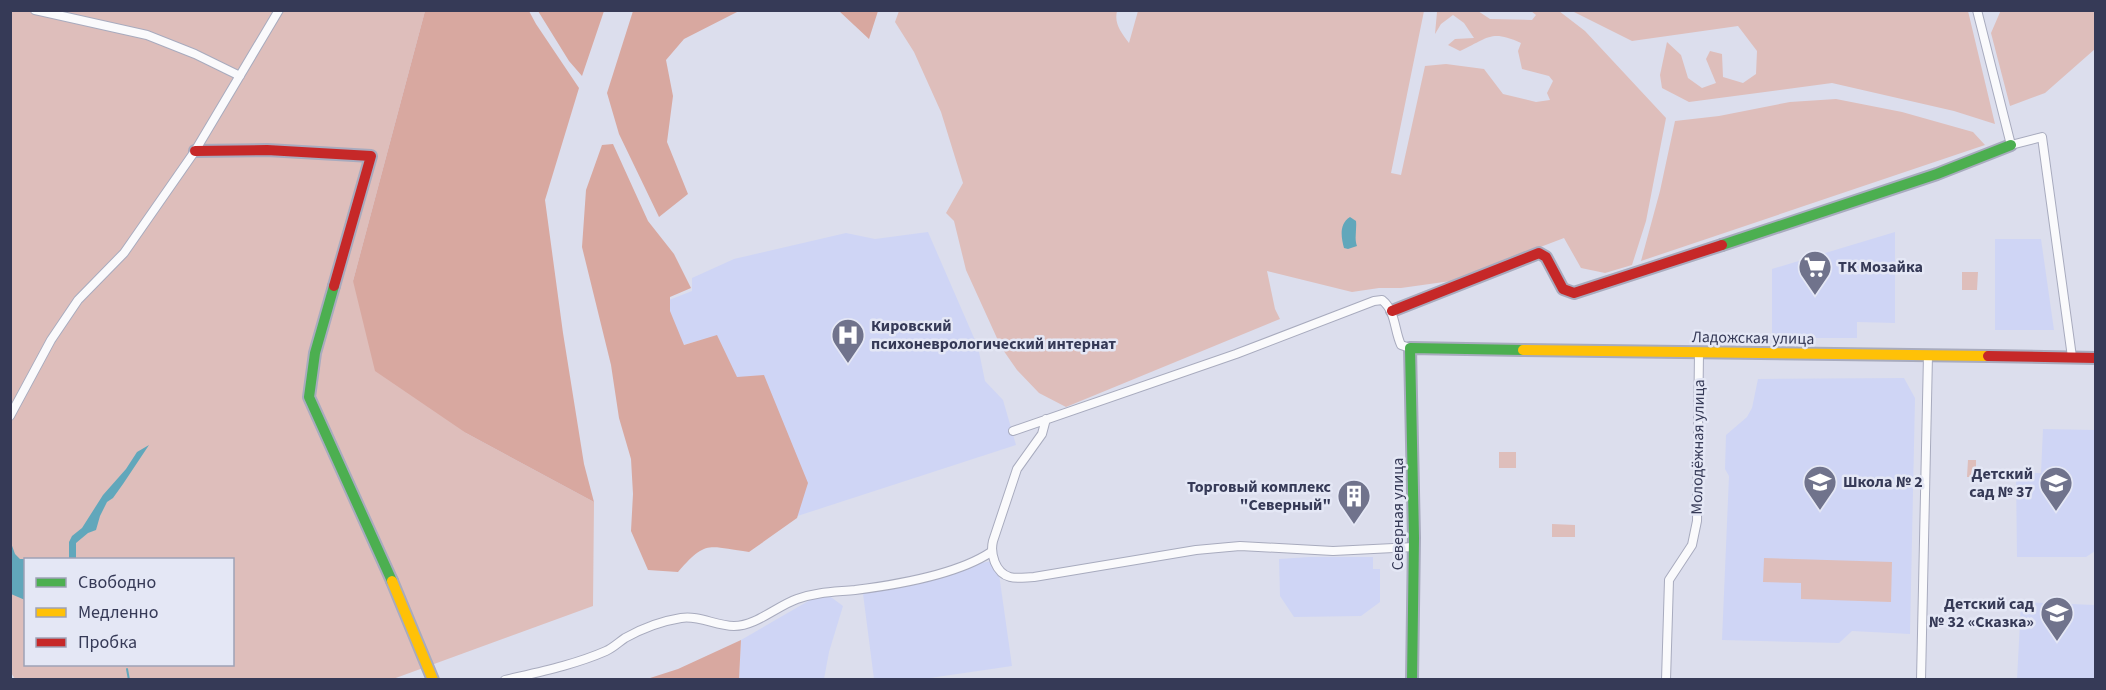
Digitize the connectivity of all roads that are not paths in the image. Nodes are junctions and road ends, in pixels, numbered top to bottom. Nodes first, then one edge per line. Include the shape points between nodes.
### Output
1 (35, 10) edge
2 (279, 10) edge
3 (1977, 10) edge
4 (240, 76) junction
5 (2011, 145) junction
6 (195, 151) junction
7 (1392, 311) junction
8 (1410, 348) junction
9 (1699, 352) junction
10 (1928, 355) junction
11 (2072, 357) junction
12 (2096, 358) edge
13 (10, 416) edge
14 (1046, 419) junction
15 (1013, 431) dead end
16 (1414, 547) junction
17 (991, 552) junction
18 (433, 680) edge
19 (505, 680) edge
20 (1412, 680) edge
21 (1666, 680) edge
22 (1920, 680) edge

1 - 4 street via 147,35
2 - 4 street
3 - 5 street
4 - 6 street
5 - 7 street via 1937,174 1574,293 1563,289 1546,257 1539,253
5 - 11 street via 2042,137
6 - 13 street via 124,253 78,300 51,340
6 - 18 street via 371,156 315,353 309,397 380,551
7 - 8 street via 1401,345
7 - 14 street via 1382,300 1374,302
8 - 9 street, Ладожская улица
8 - 16 street, Северная улица
9 - 10 street, Ладожская улица
9 - 21 street, Молодёжная улица via 1697,521 1692,545 1669,580
10 - 11 street, Ладожская улица
10 - 22 street
11 - 12 street, Ладожская улица
14 - 15 street
14 - 17 street via 1042,434 1017,469
16 - 17 street via 1333,551 1240,546 1034,577 1009,577 1000,571
16 - 20 street, Северная улица
17 - 19 street via 941,573 806,596 735,626 681,618 639,631 607,650

